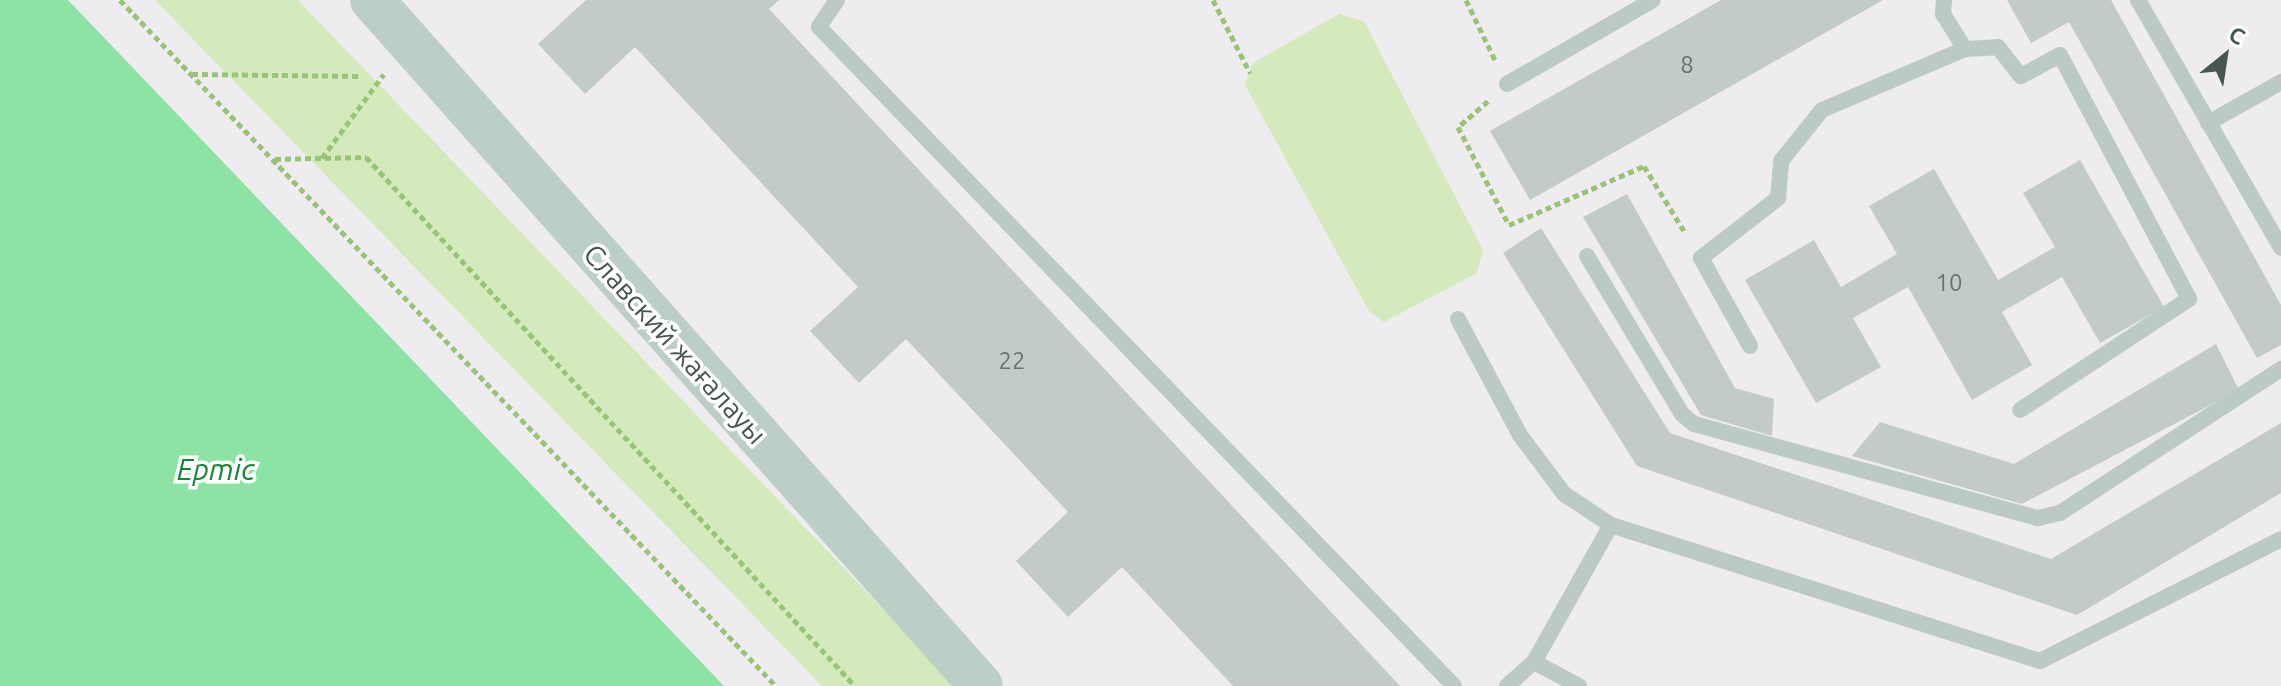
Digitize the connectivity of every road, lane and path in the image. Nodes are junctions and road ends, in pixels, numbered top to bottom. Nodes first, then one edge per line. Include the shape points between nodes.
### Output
1 (120, 0) edge
2 (372, 0) edge
3 (837, 0) edge
4 (1213, 0) edge
5 (1466, 0) edge
6 (1653, 0) edge
7 (2138, 0) edge
8 (1940, 5) edge
9 (408, 41) junction
10 (1965, 49) junction
11 (1250, 73) dead end
12 (191, 74) junction
13 (362, 76) dead end
14 (2281, 82) edge
15 (1507, 84) junction
16 (2208, 123) junction
17 (322, 158) junction
18 (274, 159) junction
19 (2281, 248) edge
20 (1587, 256) dead end
21 (1701, 258) junction
22 (1458, 319) dead end
23 (1750, 346) dead end
24 (2281, 369) edge
25 (2020, 410) dead end
26 (1611, 525) junction
27 (2281, 539) edge
28 (1534, 662) junction
29 (776, 686) edge
30 (855, 686) edge
31 (981, 686) edge
32 (1454, 686) edge
33 (1507, 686) edge
34 (1579, 686) edge

1 - 12 path
2 - 9 street, Славский жағалауы
3 - 32 lane via 819,27
4 - 11 path
5 - 15 path
6 - 15 lane
7 - 16 lane
8 - 10 lane
9 - 17 path
9 - 31 street, Славский жағалауы
10 - 21 lane via 1822,110 1781,161 1778,198
10 - 25 lane via 1998,47 2021,76 2060,55 2189,299
12 - 13 path
12 - 18 path
14 - 16 lane
15 - 21 path via 1458,127 1509,225 1644,166
16 - 19 lane
17 - 18 path
17 - 30 path via 366,157
18 - 29 path
20 - 24 lane via 1682,414 1694,424 2038,518 2060,513
21 - 23 lane
22 - 26 lane via 1520,435 1564,494
26 - 27 lane via 2040,661
26 - 28 lane
28 - 33 lane
28 - 34 lane

